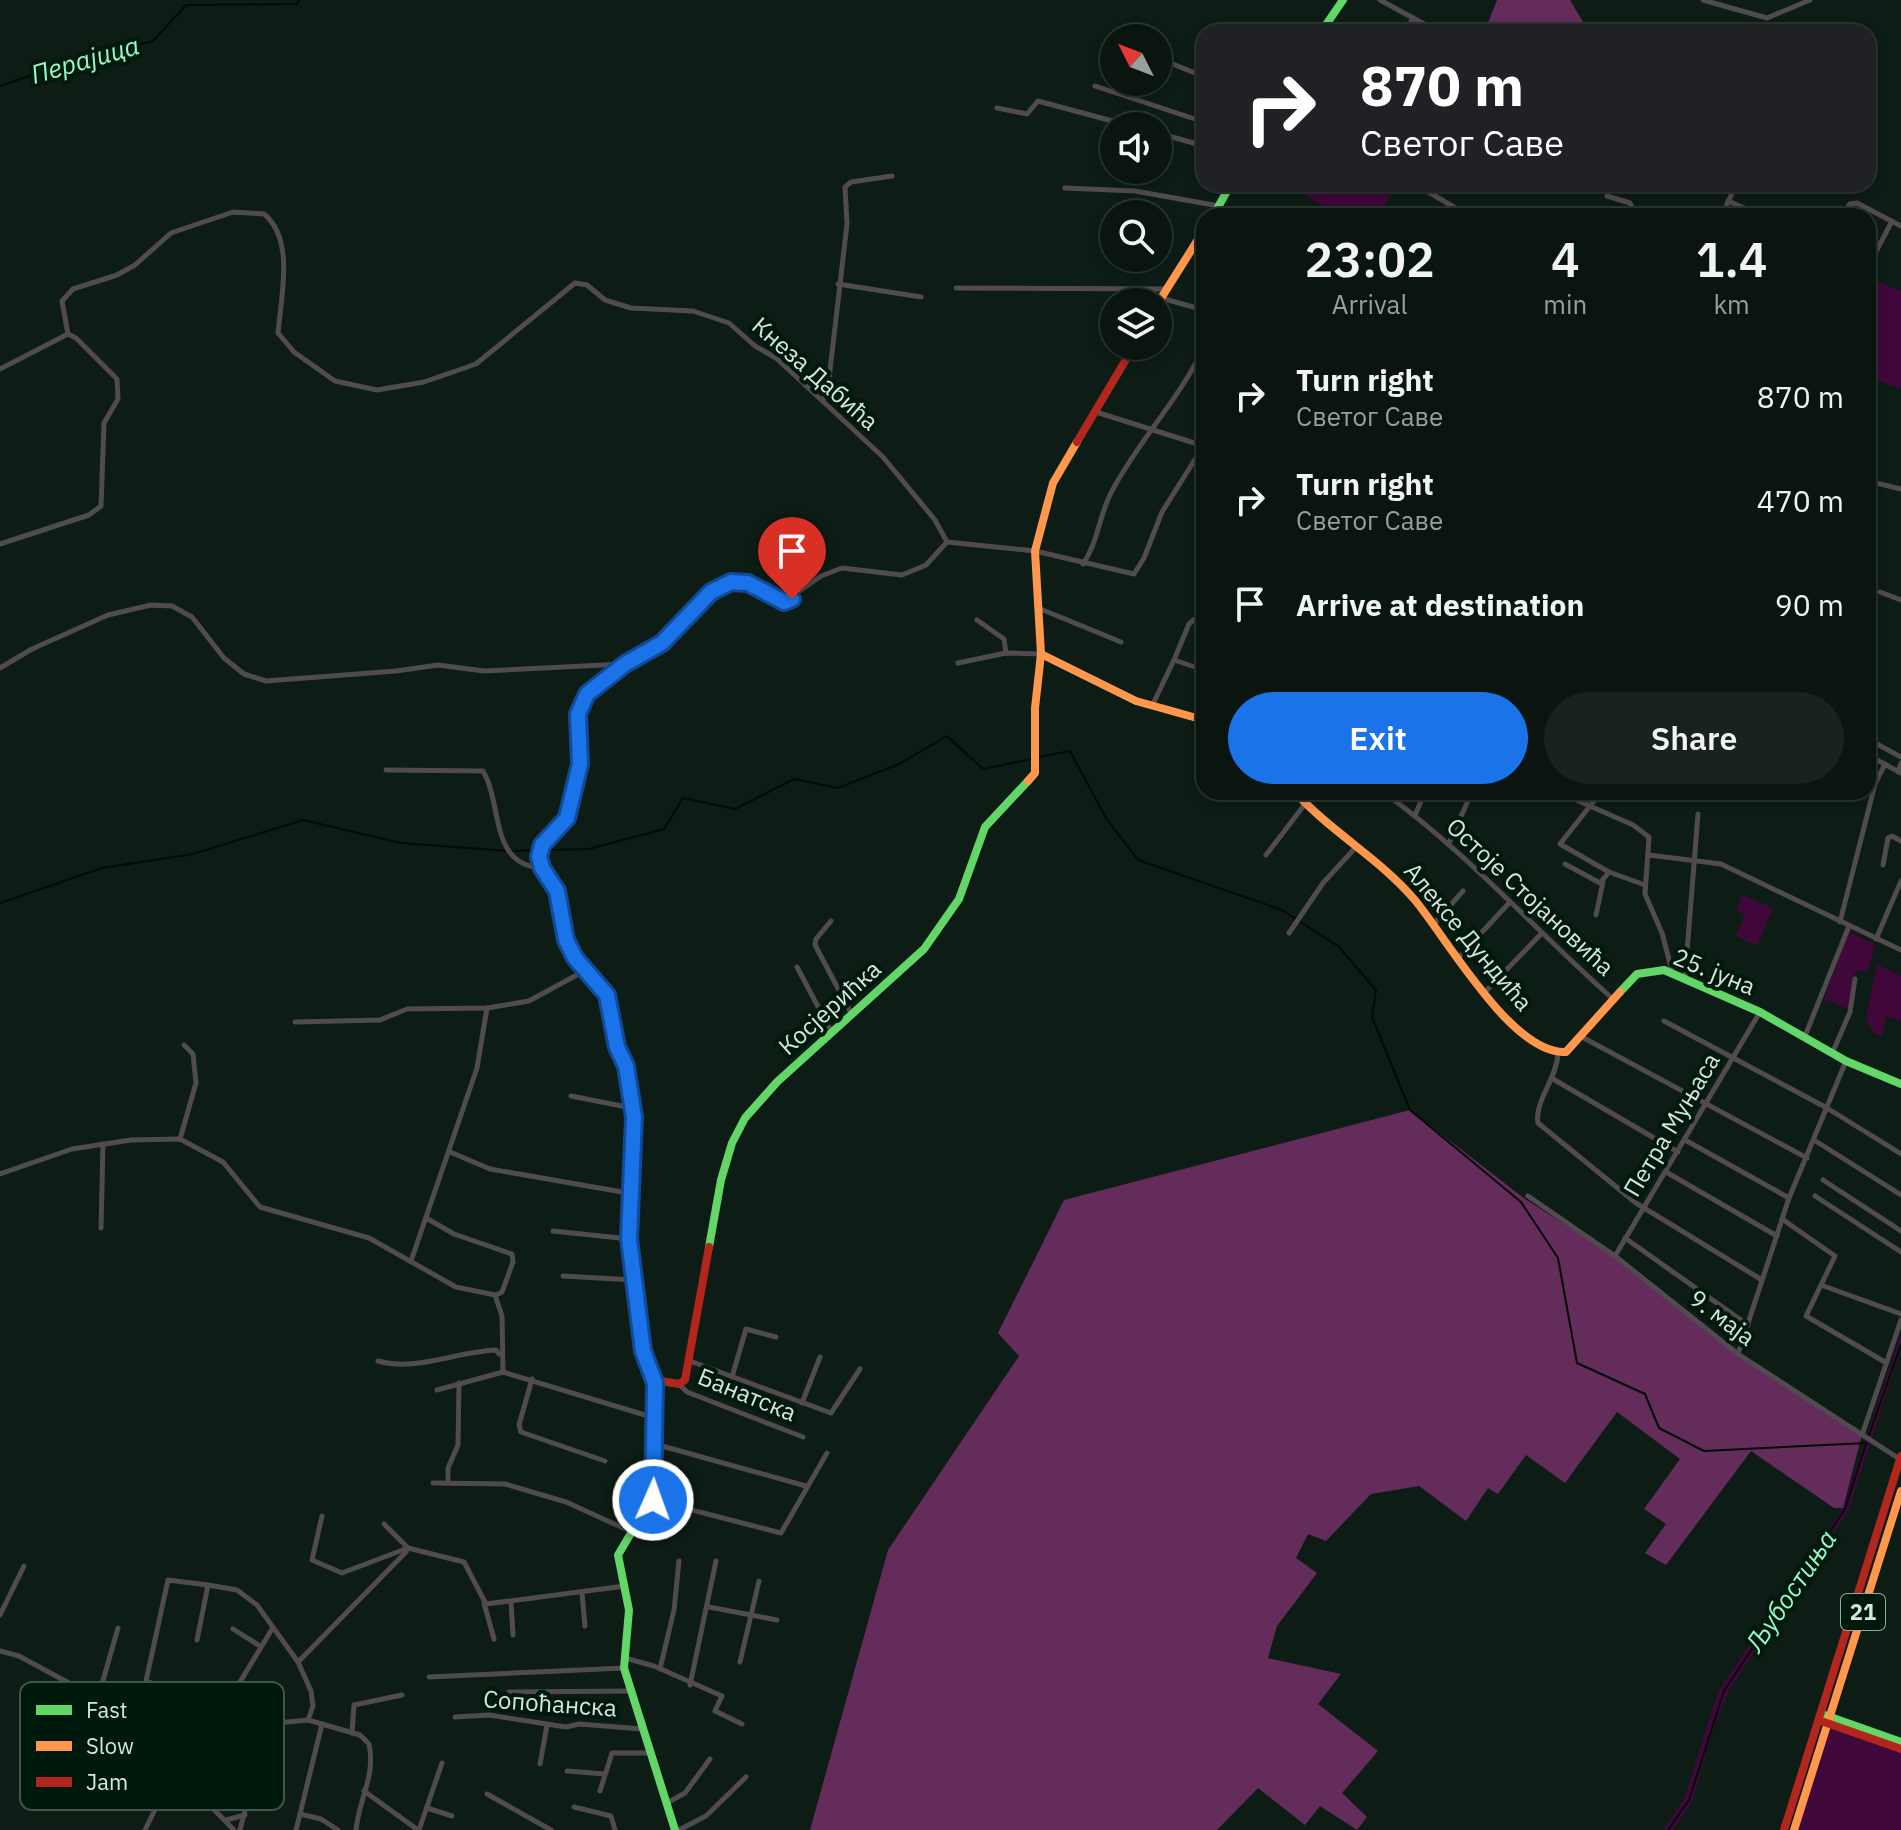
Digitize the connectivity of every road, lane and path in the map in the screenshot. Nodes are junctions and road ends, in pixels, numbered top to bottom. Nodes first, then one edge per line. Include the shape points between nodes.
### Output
1 (1343, 0) edge
2 (1380, 0) edge
3 (1703, 0) edge
4 (1810, 0) edge
5 (1413, 18) junction
6 (1326, 24) edge
7 (1410, 24) edge
8 (1424, 24) edge
9 (1172, 64) edge
10 (1196, 73) edge
11 (1095, 86) dead end
12 (997, 108) dead end
13 (1100, 118) edge
14 (1196, 119) edge
15 (1172, 137) edge
16 (1196, 144) edge
17 (892, 176) dead end
18 (1065, 188) dead end
19 (1227, 192) edge
20 (1428, 192) edge
21 (1732, 192) edge
22 (1607, 196) dead end
23 (1728, 201) junction
24 (1219, 206) joint
25 (1456, 208) edge
26 (1632, 208) edge
27 (1725, 208) edge
28 (1744, 208) edge
29 (1847, 208) edge
30 (1867, 208) edge
31 (1876, 213) edge
32 (1892, 221) junction
33 (1901, 226) edge
34 (1196, 243) edge
35 (1876, 252) edge
36 (838, 284) junction
37 (956, 288) dead end
38 (1168, 288) edge
39 (1100, 289) edge
40 (921, 297) dead end
41 (1172, 303) edge
42 (1196, 308) edge
43 (68, 334) junction
44 (1126, 360) edge
45 (1196, 363) edge
46 (0, 369) edge
47 (823, 400) junction
48 (1096, 412) junction
49 (1150, 429) junction
50 (1189, 441) junction
51 (1196, 443) edge
52 (1196, 455) joint
53 (1876, 483) edge
54 (1901, 489) edge
55 (947, 542) junction
56 (0, 544) edge
57 (1035, 551) junction
58 (1083, 564) junction
59 (1880, 592) dead end
60 (1901, 600) edge
61 (1038, 608) junction
62 (1196, 619) edge
63 (977, 620) dead end
64 (1121, 642) dead end
65 (1006, 653) junction
66 (1041, 654) junction
67 (1174, 660) junction
68 (958, 663) dead end
69 (625, 664) junction
70 (1196, 667) edge
71 (0, 668) edge
72 (1151, 707) junction
73 (1196, 718) edge
74 (1876, 744) edge
75 (1876, 759) edge
76 (1901, 760) edge
77 (1885, 764) junction
78 (386, 770) dead end
79 (1900, 772) edge
80 (1876, 782) edge
81 (1302, 800) edge
82 (1394, 800) edge
83 (1422, 800) edge
84 (1468, 800) edge
85 (1576, 800) edge
86 (1596, 800) edge
87 (1871, 800) edge
88 (1305, 804) junction
89 (1591, 807) junction
90 (1698, 814) dead end
91 (1415, 815) junction
92 (1901, 841) edge
93 (1449, 843) junction
94 (1356, 847) junction
95 (1266, 855) dead end
96 (1649, 855) junction
97 (1693, 858) junction
98 (1565, 864) dead end
99 (1883, 865) dead end
100 (542, 868) junction
101 (1609, 872) junction
102 (1901, 881) edge
103 (1603, 882) junction
104 (1645, 885) junction
105 (1463, 891) dead end
106 (1509, 903) junction
107 (1596, 915) dead end
108 (831, 921) dead end
109 (1840, 922) junction
110 (1434, 924) junction
111 (1849, 926) junction
112 (1289, 933) dead end
113 (1540, 935) junction
114 (1876, 939) junction
115 (1901, 950) edge
116 (1459, 957) junction
117 (797, 967) dead end
118 (586, 970) junction
119 (1672, 971) junction
120 (1685, 977) junction
121 (1855, 979) dead end
122 (1485, 992) junction
123 (1613, 999) junction
124 (487, 1008) junction
125 (1760, 1012) junction
126 (852, 1015) junction
127 (1664, 1021) dead end
128 (295, 1022) dead end
129 (832, 1033) junction
130 (1805, 1036) junction
131 (1582, 1037) junction
132 (184, 1045) dead end
133 (1558, 1054) junction
134 (1832, 1054) junction
135 (1733, 1059) junction
136 (1846, 1061) junction
137 (1553, 1079) junction
138 (1900, 1082) edge
139 (571, 1096) dead end
140 (1705, 1107) junction
141 (632, 1108) junction
142 (1827, 1108) junction
143 (180, 1139) junction
144 (1685, 1140) junction
145 (1814, 1140) junction
146 (103, 1144) junction
147 (450, 1152) junction
148 (1678, 1152) junction
149 (1901, 1154) edge
150 (1807, 1158) junction
151 (1666, 1172) junction
152 (0, 1174) edge
153 (1823, 1180) dead end
154 (628, 1193) junction
155 (1901, 1195) edge
156 (1528, 1196) dead end
157 (1815, 1196) dead end
158 (1789, 1198) junction
159 (1645, 1207) junction
160 (426, 1218) junction
161 (1782, 1219) junction
162 (101, 1228) dead end
163 (553, 1231) dead end
164 (1901, 1231) edge
165 (1777, 1236) junction
166 (1625, 1238) junction
167 (629, 1239) junction
168 (1901, 1252) edge
169 (1615, 1256) junction
170 (411, 1261) junction
171 (563, 1276) dead end
172 (634, 1280) junction
173 (1762, 1280) junction
174 (1821, 1285) junction
175 (495, 1295) junction
176 (1901, 1314) edge
177 (1901, 1320) edge
178 (1748, 1325) junction
179 (776, 1337) dead end
180 (1738, 1354) junction
181 (820, 1357) dead end
182 (378, 1361) dead end
183 (690, 1361) junction
184 (1885, 1362) junction
185 (503, 1369) junction
186 (860, 1369) dead end
187 (732, 1377) junction
188 (532, 1379) junction
189 (459, 1383) junction
190 (655, 1383) junction
191 (679, 1384) junction
192 (437, 1390) dead end
193 (802, 1403) junction
194 (656, 1419) junction
195 (1862, 1435) junction
196 (803, 1437) dead end
197 (655, 1444) junction
198 (827, 1453) dead end
199 (1901, 1458) edge
200 (605, 1461) dead end
201 (433, 1483) dead end
202 (448, 1483) junction
203 (806, 1486) junction
204 (1901, 1491) edge
205 (653, 1500) junction
206 (322, 1516) dead end
207 (384, 1524) dead end
208 (630, 1531) junction
209 (408, 1548) junction
210 (679, 1561) dead end
211 (716, 1561) dead end
212 (24, 1566) dead end
213 (759, 1581) dead end
214 (208, 1585) junction
215 (626, 1586) junction
216 (582, 1593) junction
217 (511, 1602) junction
218 (484, 1603) junction
219 (709, 1607) junction
220 (752, 1614) junction
221 (0, 1615) edge
222 (777, 1620) dead end
223 (585, 1626) dead end
224 (118, 1628) dead end
225 (233, 1629) dead end
226 (272, 1629) junction
227 (513, 1635) dead end
228 (494, 1639) dead end
229 (197, 1640) dead end
230 (260, 1646) junction
231 (0, 1651) edge
232 (624, 1658) junction
233 (298, 1662) junction
234 (740, 1662) dead end
235 (624, 1668) junction
236 (660, 1669) junction
237 (429, 1677) dead end
238 (68, 1682) edge
239 (103, 1682) edge
240 (149, 1682) edge
241 (240, 1682) dead end
242 (690, 1685) junction
243 (630, 1691) junction
244 (509, 1692) dead end
245 (402, 1695) dead end
246 (455, 1717) dead end
247 (1824, 1719) junction
248 (308, 1720) junction
249 (284, 1722) edge
250 (322, 1724) junction
251 (742, 1724) dead end
252 (547, 1725) junction
253 (642, 1729) junction
254 (352, 1733) junction
255 (1901, 1742) edge
256 (1901, 1749) edge
257 (652, 1753) junction
258 (710, 1759) dead end
259 (442, 1763) dead end
260 (540, 1764) dead end
261 (567, 1771) dead end
262 (605, 1774) junction
263 (746, 1777) dead end
264 (364, 1791) junction
265 (600, 1791) dead end
266 (487, 1794) dead end
267 (667, 1803) junction
268 (574, 1807) dead end
269 (427, 1808) junction
270 (155, 1810) edge
271 (216, 1810) edge
272 (247, 1810) edge
273 (300, 1814) junction
274 (246, 1815) junction
275 (452, 1816) dead end
276 (226, 1820) junction
277 (145, 1830) edge
278 (237, 1830) edge
279 (296, 1830) edge
280 (338, 1830) edge
281 (356, 1830) edge
282 (419, 1830) edge
283 (551, 1830) edge
284 (615, 1830) edge
285 (677, 1830) edge
286 (1784, 1830) edge
287 (1794, 1830) edge

1 - 6 street
2 - 5 street
3 - 4 street via 1767,18
5 - 7 street
5 - 8 street
9 - 10 street
11 - 14 street
12 - 13 street via 1027,114 1038,101
15 - 16 street
17 - 36 street via 845,187 847,224
18 - 24 street via 1135,191
19 - 24 street
20 - 25 street
21 - 23 street
22 - 26 street
23 - 27 street
23 - 28 street
29 - 30 street via 1857,203
31 - 32 street
32 - 33 street
32 - 35 street
34 - 38 street
36 - 40 street
36 - 47 street
37 - 39 street
41 - 42 street
43 - 46 street
43 - 47 street, Кнеза Дабића via 62,301 73,289 135,265 171,233 248,212 264,214 279,232 282,342 335,381 377,390 424,382 476,364 575,283 631,308 693,311 729,323
43 - 56 street via 117,379 118,399 104,423 101,506 89,515
44 - 48 street, Косјерићка
45 - 49 street
47 - 55 street, Кнеза Дабића via 905,481
48 - 49 street
48 - 57 street, Косјерићка via 1053,483
49 - 50 street
49 - 58 street via 1110,495
50 - 51 street
50 - 52 street
52 - 58 street via 1162,512 1136,573
53 - 54 street
55 - 57 street
55 - 69 street via 926,565 902,575 842,568 784,602 748,583 731,582 711,592 662,643
57 - 58 street
57 - 61 street, Косјерићка
59 - 60 street
61 - 64 street
61 - 66 street, Косјерићка
62 - 67 street
63 - 65 street via 1004,639
65 - 66 street
65 - 68 street
66 - 72 street
66 - 126 street, Косјерићка via 1035,708 1037,766 1030,780 985,827 946,922
67 - 70 street
67 - 72 street
69 - 71 street via 484,671 438,665 266,681 244,674 224,658 192,617 172,606 151,605 108,615
69 - 100 street via 587,694 578,714 580,764 567,818 542,845
72 - 73 street
74 - 76 street
75 - 77 street
76 - 79 street
77 - 79 street
77 - 80 street
78 - 100 street via 483,771 511,855 525,867
81 - 88 street, Алексе Дундића
82 - 91 street, Остоје Стојановића
83 - 91 street
84 - 93 street
85 - 89 street
86 - 89 street
87 - 109 street
88 - 94 street, Алексе Дундића
88 - 95 street
89 - 96 street via 1646,833
89 - 101 street via 1560,844
90 - 97 street
91 - 93 street, Остоје Стојановића
92 - 99 street via 1888,838
93 - 106 street, Остоје Стојановића
94 - 110 street, Алексе Дундића via 1404,886
94 - 112 street
96 - 97 street
96 - 104 street
97 - 109 street via 1721,864
97 - 120 street
98 - 103 street
100 - 118 street via 557,891 566,940
101 - 103 street
101 - 104 street
102 - 114 street
103 - 107 street
104 - 119 street
105 - 110 street
106 - 113 street, Остоје Стојановића
106 - 116 street
108 - 126 street via 815,945
109 - 111 street
110 - 116 street, Алексе Дундића
111 - 114 street
111 - 130 street
113 - 122 street
113 - 123 street, Остоје Стојановића
114 - 115 street
116 - 122 street, Алексе Дундића
117 - 129 street
118 - 124 street via 529,1001
118 - 141 street via 607,995
119 - 120 street, 25. јуна
119 - 123 street, 25. јуна via 1640,972
120 - 125 street, 25. јуна
121 - 134 street via 1850,1012
122 - 133 street, Алексе Дундића via 1520,1031
123 - 131 street, 25. јуна
124 - 128 street via 407,1009 380,1020
124 - 147 street via 477,1068
125 - 130 street, 25. јуна
125 - 135 street, Петра Муњаса
126 - 129 street, Косјерићка
127 - 135 street
129 - 183 street, Косјерићка via 777,1082 745,1118 732,1143 706,1254
130 - 134 street, 25. јуна
131 - 133 street, 25. јуна
131 - 140 street
132 - 143 street via 193,1054 196,1083
133 - 137 street
134 - 136 street, 25. јуна
135 - 140 street, Петра Муњаса
135 - 142 street
136 - 138 street, 25. јуна
136 - 142 street
137 - 148 street
137 - 159 street via 1538,1123
139 - 141 street
140 - 144 street, Петра Муњаса
140 - 150 street
141 - 154 street
142 - 145 street
142 - 149 street
143 - 146 street
143 - 170 street via 223,1162 260,1207 369,1238
144 - 148 street, Петра Муњаса
144 - 158 street
145 - 150 street
145 - 155 street
146 - 152 street
146 - 162 street
147 - 154 street via 490,1169
147 - 160 street
148 - 151 street, Петра Муњаса
150 - 158 street
151 - 159 street, Петра Муњаса
151 - 165 street
153 - 164 street
154 - 167 street
156 - 169 street, 9. маја
157 - 168 street
158 - 161 street
159 - 166 street, Петра Муњаса
159 - 173 street
160 - 170 street
160 - 175 street via 512,1254 502,1292
161 - 165 street
161 - 174 street via 1835,1255
163 - 167 street
165 - 173 street
166 - 169 street, Петра Муњаса
166 - 178 street
167 - 172 street
169 - 180 street, 9. маја
170 - 175 street via 456,1287
171 - 172 street
172 - 190 street via 643,1351
173 - 178 street
174 - 176 street
174 - 184 street via 1805,1314
175 - 185 street via 502,1316
177 - 184 street
178 - 180 street
179 - 187 street via 746,1329
180 - 195 street, 9. маја
181 - 193 street
182 - 185 street via 454,1359 496,1350
183 - 187 street
183 - 191 street, Косјерићка
184 - 195 street
185 - 188 street
185 - 189 street
186 - 193 street via 832,1413
187 - 193 street
188 - 194 street
188 - 200 street via 521,1432
189 - 192 street
189 - 202 street via 458,1445
190 - 191 street
190 - 194 street
191 - 196 street, Банатска via 687,1392
194 - 197 street
195 - 199 street, 9. маја
197 - 203 street
197 - 205 street
198 - 203 street
199 - 247 street, 21
201 - 202 street
202 - 208 street via 505,1484 566,1502
203 - 205 street via 785,1530 776,1533
204 - 247 street, 21
205 - 208 street
206 - 209 street via 314,1562 345,1573
207 - 209 street
208 - 215 street via 618,1555
209 - 218 street via 464,1562
209 - 233 street
210 - 236 street
211 - 219 street
212 - 221 street
213 - 220 street
214 - 226 street via 247,1595
214 - 229 street
214 - 240 street via 168,1580
215 - 216 street
215 - 232 street
216 - 217 street
216 - 223 street
217 - 218 street
217 - 227 street
218 - 228 street
219 - 220 street
219 - 242 street
220 - 222 street
220 - 234 street
224 - 239 street
225 - 230 street
226 - 230 street
226 - 233 street
230 - 241 street
231 - 238 street
232 - 235 street
232 - 236 street
233 - 248 street via 313,1700
235 - 237 street
235 - 243 street
236 - 242 street
242 - 251 street via 722,1696 715,1711
243 - 244 street
243 - 253 street
245 - 254 street via 354,1705
246 - 252 street, Сопоћанска via 489,1715
247 - 255 street
247 - 256 street
247 - 286 street, 21
247 - 287 street, 21
248 - 249 street
248 - 250 street
250 - 254 street
250 - 273 street
252 - 253 street, Сопоћанска
252 - 260 street
253 - 257 street
254 - 264 street via 367,1740 371,1751 372,1776
257 - 262 street via 613,1752
257 - 267 street
258 - 267 street via 685,1793
259 - 269 street
261 - 262 street
262 - 265 street
263 - 285 street via 706,1816
264 - 281 street
264 - 282 street
266 - 283 street
267 - 285 street
268 - 284 street via 611,1816
269 - 275 street
269 - 282 street
270 - 277 street
271 - 276 street
272 - 274 street
273 - 279 street
273 - 280 street
274 - 276 street
274 - 278 street
276 - 278 street

